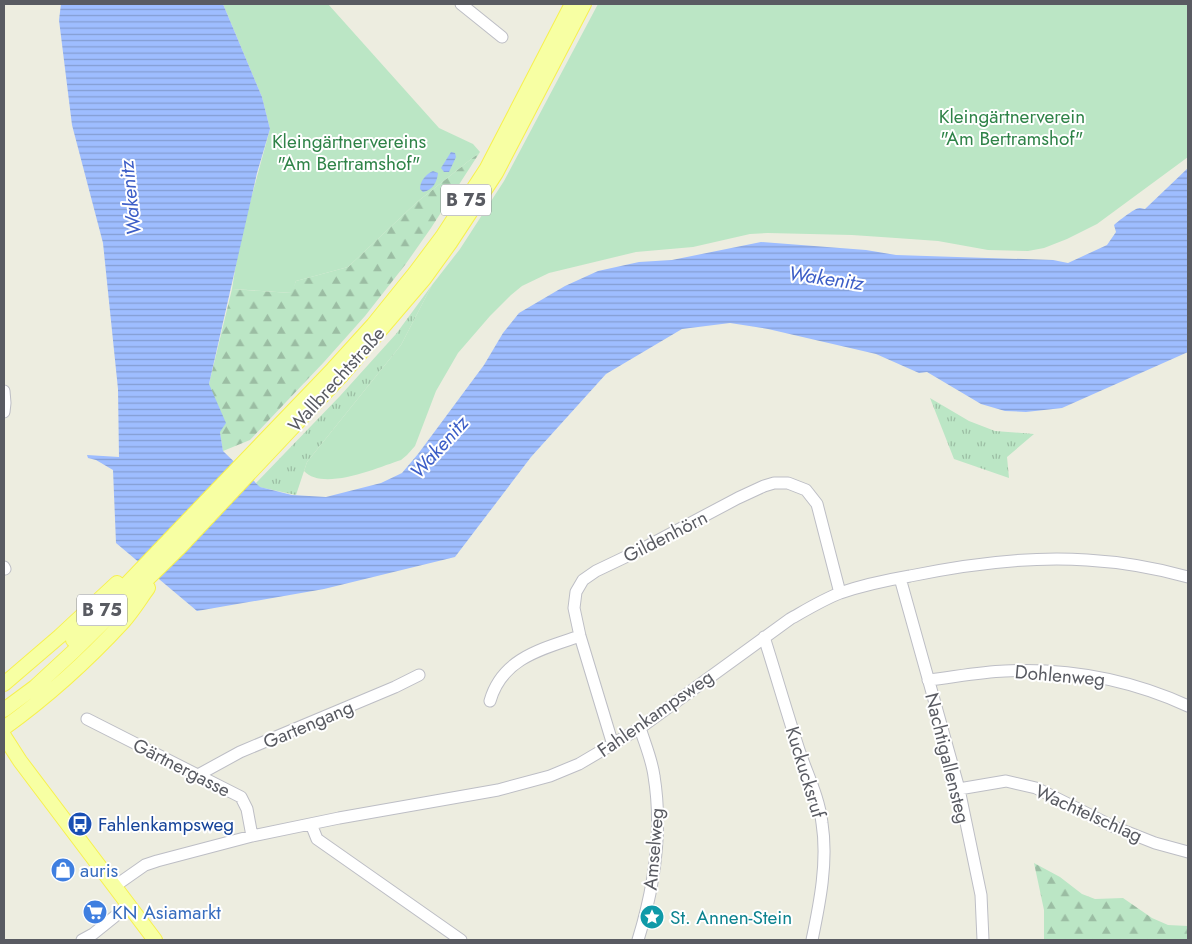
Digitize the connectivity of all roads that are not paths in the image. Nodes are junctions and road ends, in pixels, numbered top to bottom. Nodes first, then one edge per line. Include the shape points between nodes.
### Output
1 (461, 4) edge
2 (572, 4) edge
3 (584, 4) edge
4 (502, 37) dead end
5 (4, 391) edge
6 (4, 412) edge
7 (295, 417) junction
8 (176, 541) junction
9 (1188, 577) edge
10 (900, 578) junction
11 (840, 593) junction
12 (580, 636) junction
13 (764, 637) junction
14 (419, 675) dead end
15 (928, 680) junction
16 (9, 694) edge
17 (490, 701) dead end
18 (1188, 706) edge
19 (4, 710) edge
20 (87, 719) dead end
21 (4, 728) edge
22 (640, 728) junction
23 (4, 736) edge
24 (613, 746) junction
25 (198, 776) junction
26 (959, 789) junction
27 (311, 824) junction
28 (252, 836) junction
29 (1188, 852) edge
30 (115, 886) junction
31 (129, 905) junction
32 (85, 940) edge
33 (155, 940) edge
34 (461, 940) edge
35 (638, 940) edge
36 (812, 940) edge
37 (983, 940) edge

1 - 4 street
2 - 7 main road, Wallbrechtstraße / B 75 via 487,168 442,237
3 - 7 main road, Wallbrechtstraße / B 75 via 496,173 450,243 381,331
5 - 6 street
7 - 8 main road, Wallbrechtstraße / B 75
8 - 16 main road, Wallbrechtstraße / B 75 via 69,644
8 - 21 main road via 124,621
9 - 10 street, Fahlenkampsweg via 1112,562 1056,560 971,565
10 - 11 street, Fahlenkampsweg
10 - 15 street, Nachtigallensteg
11 - 12 street, Gildenhörn via 817,504 806,490 788,483 774,483 738,498 582,580 574,608
11 - 13 street, Fahlenkampsweg via 815,604
12 - 17 street via 535,651 516,662 494,687
12 - 24 street, Gildenhörn
13 - 22 street, Fahlenkampsweg
13 - 36 street, Kuckucksruf via 822,824 822,887
14 - 25 street, Gartengang via 240,752
15 - 18 street, Dohlenweg via 1004,671 1058,671 1113,679
15 - 26 street, Nachtigallensteg
16 - 19 main road, B 75
20 - 25 street, Gärtnergasse
22 - 24 street, Fahlenkampsweg
22 - 35 street, Amselweg via 654,775 658,816 655,862
23 - 30 main road
24 - 27 street, Fahlenkampsweg via 550,776 507,788
25 - 28 street, Gärtnergasse via 241,797 247,809
26 - 29 street, Wachtelschlag via 1006,781 1036,788 1112,826
26 - 37 street, Nachtigallensteg via 980,895
27 - 28 street, Fahlenkampsweg
27 - 34 street via 317,839
28 - 30 street, Fahlenkampsweg via 157,861 136,870
30 - 31 main road
31 - 32 street
31 - 33 main road

